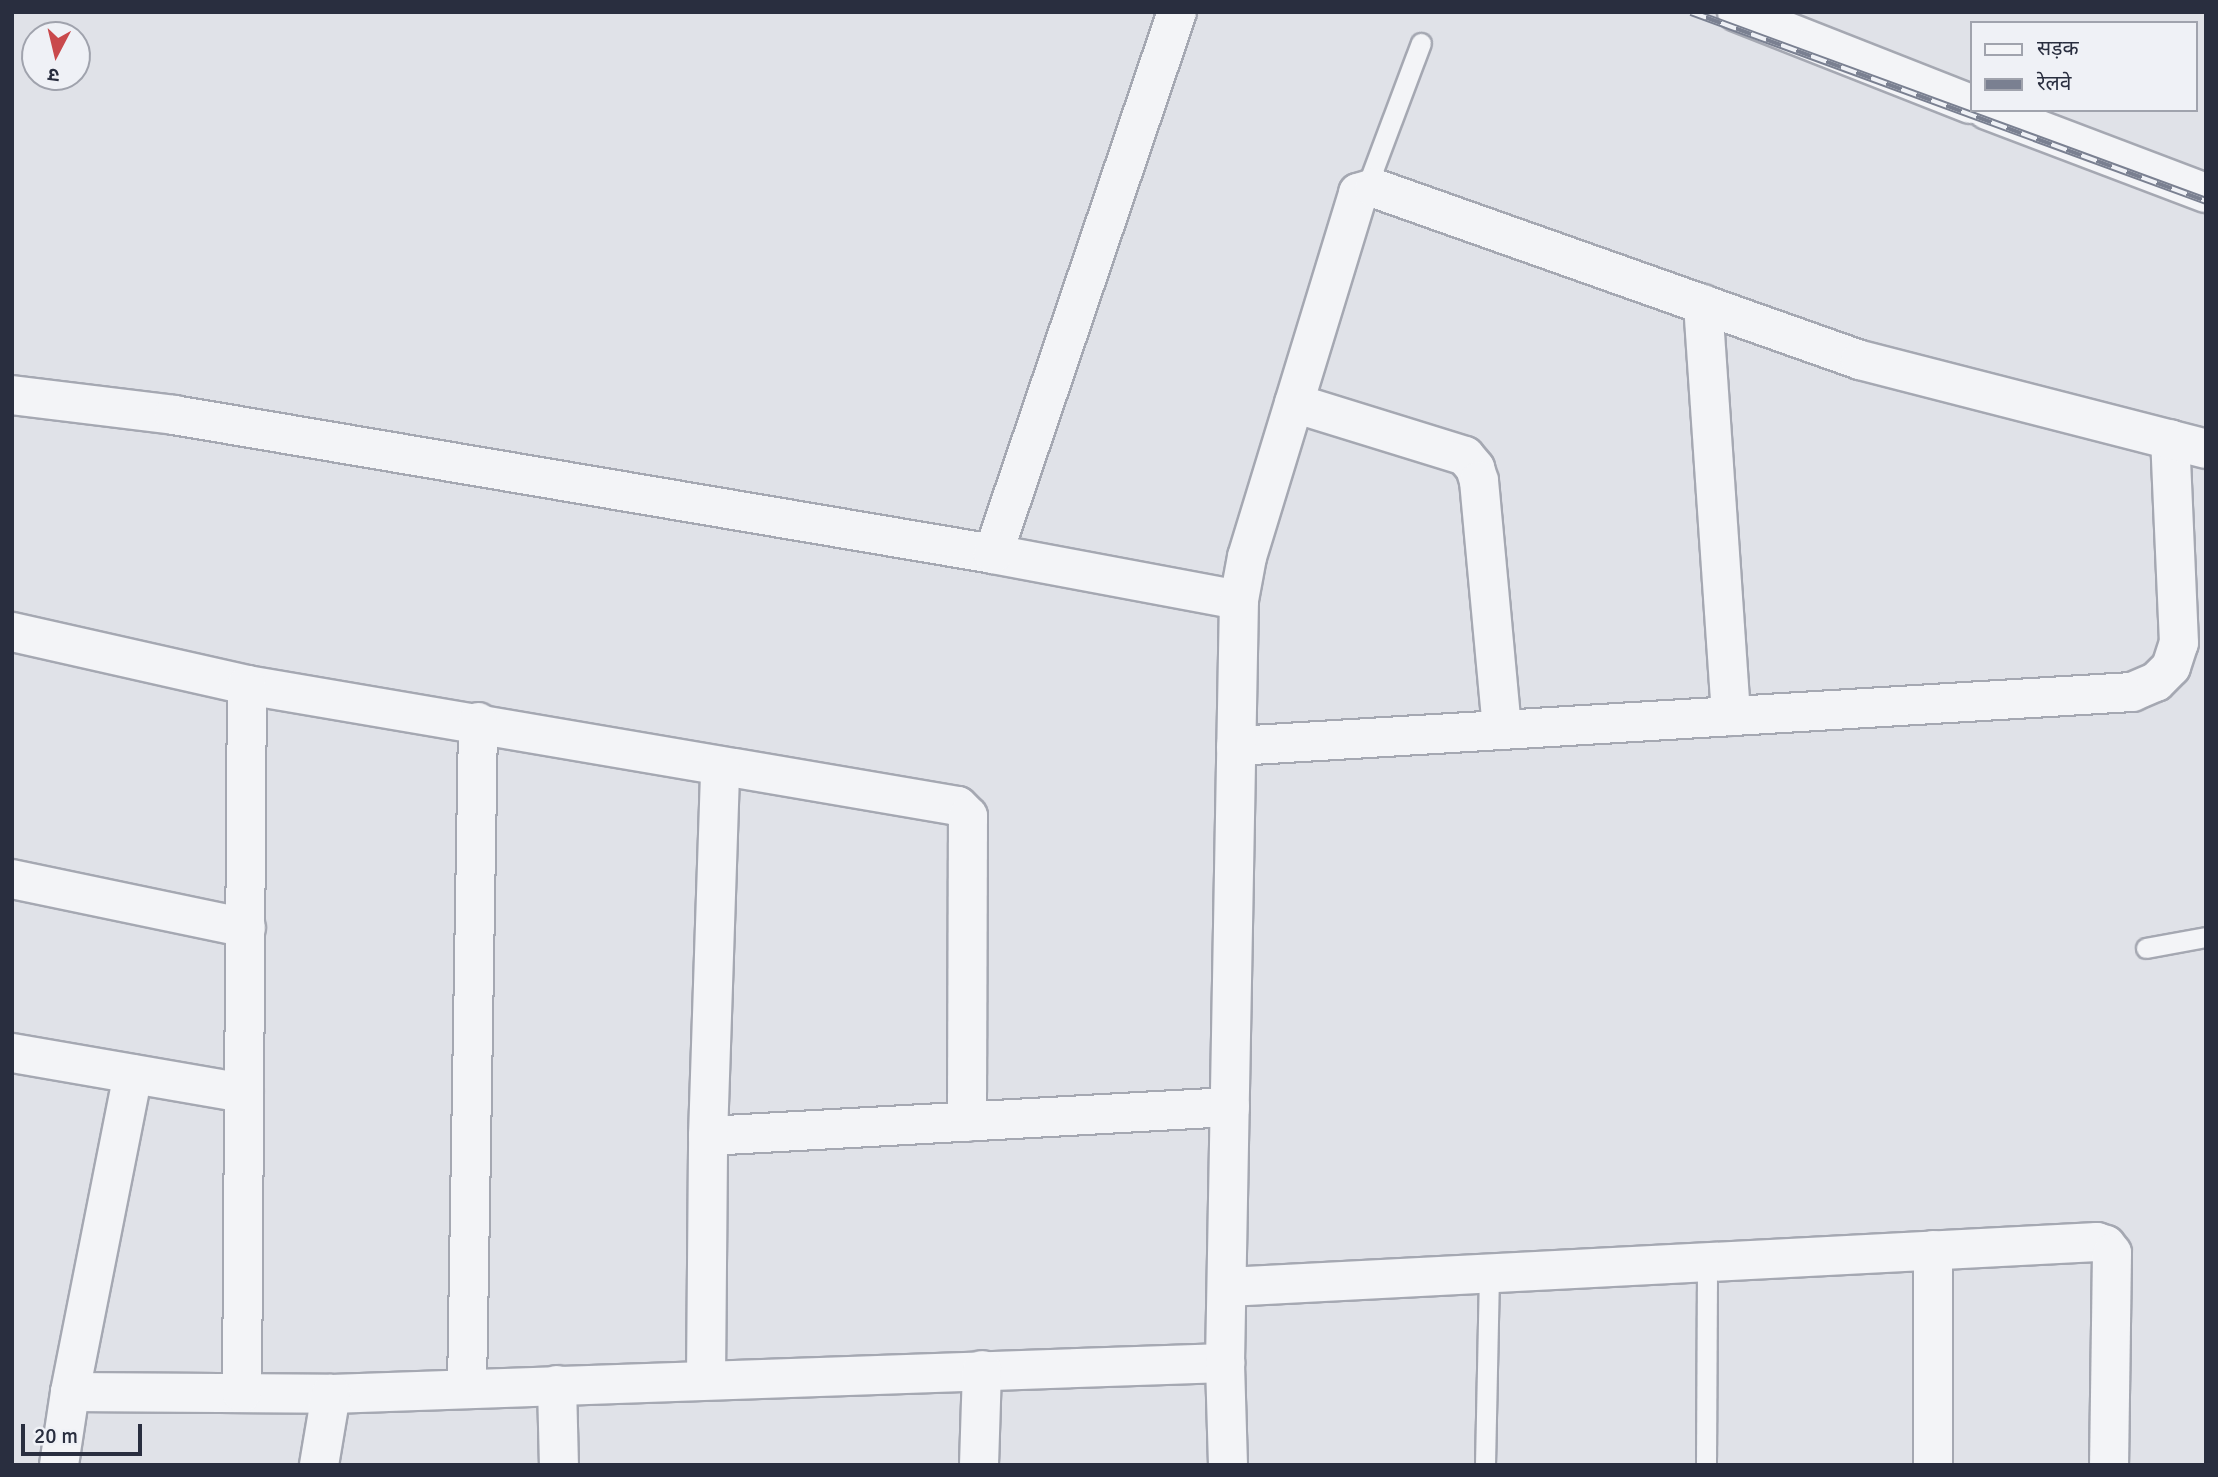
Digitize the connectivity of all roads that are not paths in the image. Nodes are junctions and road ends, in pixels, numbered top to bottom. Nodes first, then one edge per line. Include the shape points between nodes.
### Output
1 (1177, 12) edge
2 (1737, 12) edge
3 (1421, 44) dead end
4 (1969, 103) edge
5 (1992, 112) edge
6 (1366, 189) junction
7 (2206, 193) edge
8 (1703, 304) junction
9 (12, 395) edge
10 (1294, 403) junction
11 (2188, 444) edge
12 (993, 554) junction
13 (1239, 600) junction
14 (12, 632) edge
15 (247, 685) junction
16 (1731, 716) junction
17 (478, 722) junction
18 (1502, 730) junction
19 (1236, 746) junction
20 (720, 766) junction
21 (12, 879) edge
22 (246, 928) junction
23 (2206, 937) edge
24 (2146, 948) dead end
25 (12, 1053) edge
26 (133, 1074) junction
27 (244, 1093) junction
28 (1230, 1107) junction
29 (968, 1122) junction
30 (708, 1136) junction
31 (1933, 1250) junction
32 (1707, 1262) junction
33 (1489, 1274) junction
34 (1227, 1287) junction
35 (1226, 1363) junction
36 (982, 1370) junction
37 (706, 1379) junction
38 (557, 1385) junction
39 (467, 1388) junction
40 (70, 1392) junction
41 (242, 1393) junction
42 (331, 1394) junction
43 (59, 1465) edge
44 (319, 1465) edge
45 (559, 1465) edge
46 (979, 1465) edge
47 (1228, 1465) edge
48 (1485, 1465) edge
49 (1706, 1465) edge
50 (1933, 1465) edge
51 (2109, 1465) edge

1 - 12 street
2 - 4 street
3 - 6 lane
5 - 7 street
6 - 8 street via 1374,188
6 - 10 street via 1358,194
8 - 11 street via 1860,360
8 - 16 street
9 - 12 street via 174,415
10 - 13 street via 1247,557
10 - 18 street via 1465,456 1475,468
11 - 16 street via 2179,643 2171,667 2155,682 2132,692
12 - 13 street
13 - 19 street
14 - 15 street
15 - 17 street
15 - 22 street
16 - 18 street
17 - 20 street
17 - 39 street
18 - 19 street
19 - 28 street
20 - 29 street via 948,802 965,811
20 - 30 street
21 - 22 street
22 - 27 street
23 - 24 lane
25 - 26 street
26 - 27 street
26 - 40 street
27 - 41 street
28 - 29 street
28 - 34 street
29 - 30 street
30 - 37 street
31 - 32 street
31 - 50 street
31 - 51 street via 2106,1245 2112,1253
32 - 33 street
32 - 49 lane
33 - 34 street
33 - 48 lane
34 - 35 street
35 - 36 street
35 - 47 street
36 - 37 street
36 - 46 street
37 - 38 street
38 - 39 street
38 - 45 street
39 - 42 street
40 - 41 street
40 - 43 street
41 - 42 street
42 - 44 street

